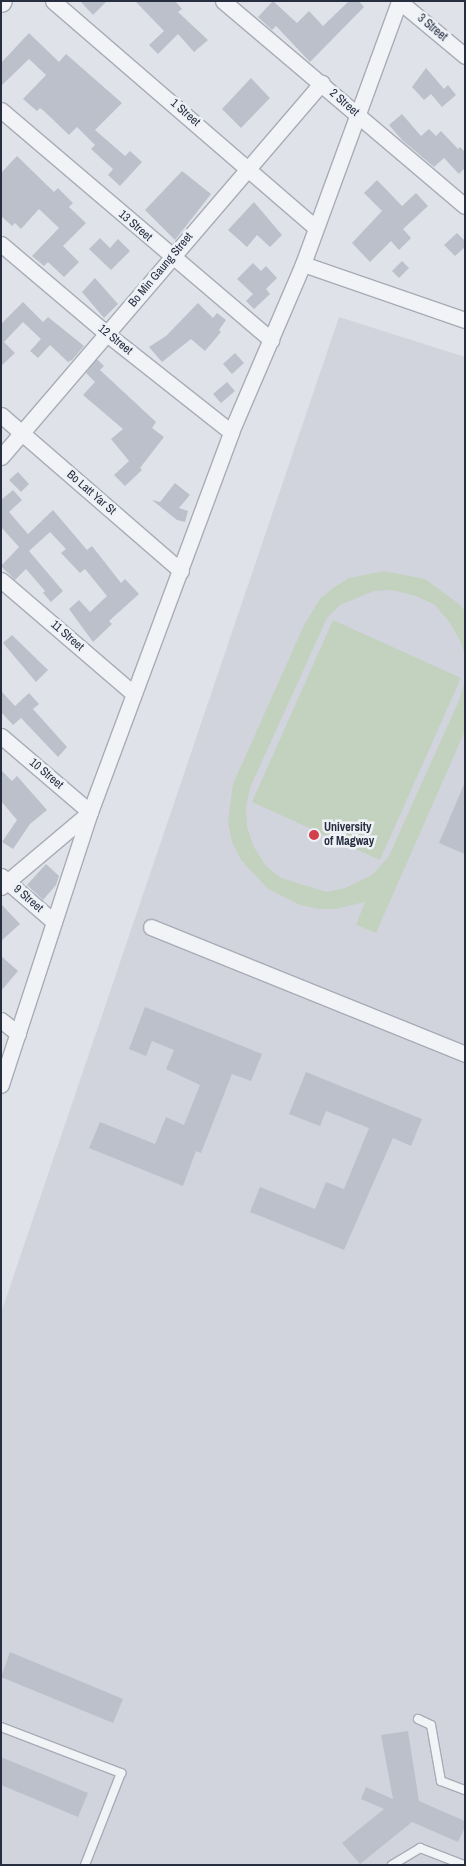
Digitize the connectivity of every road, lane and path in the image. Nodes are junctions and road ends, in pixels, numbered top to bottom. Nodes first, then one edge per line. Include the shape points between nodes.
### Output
1 (53, 1) edge
2 (223, 1) edge
3 (399, 1) edge
4 (465, 56) edge
5 (322, 83) junction
6 (1, 110) edge
7 (359, 116) junction
8 (247, 168) junction
9 (465, 206) edge
10 (315, 228) junction
11 (1, 244) edge
12 (172, 258) junction
13 (303, 264) junction
14 (465, 320) edge
15 (107, 334) junction
16 (271, 340) junction
17 (1, 415) edge
18 (232, 432) junction
19 (22, 433) junction
20 (1, 457) edge
21 (181, 571) junction
22 (1, 580) edge
23 (133, 693) junction
24 (1, 736) edge
25 (90, 812) junction
26 (3, 881) edge
27 (54, 922) junction
28 (151, 927) dead end
29 (1, 1020) edge
30 (18, 1034) junction
31 (465, 1054) edge
32 (1, 1084) edge
33 (418, 1719) dead end
34 (1, 1727) edge
35 (465, 1790) edge
36 (85, 1865) edge
37 (392, 1865) edge
38 (464, 1865) edge

1 - 8 street, 1 Street
2 - 5 street, 2 Street
3 - 4 street, 3 Street
3 - 7 street
5 - 7 street, 2 Street
5 - 8 street, Bo Min Gaung Street
6 - 12 street, 13 Street
7 - 9 street, 2 Street
7 - 10 street
8 - 10 street, 1 Street
8 - 12 street, Bo Min Gaung Street
10 - 13 street
11 - 15 street, 12 Street
12 - 15 street, Bo Min Gaung Street
12 - 16 street, 13 Street
13 - 14 street
13 - 16 street
15 - 18 street, 12 Street
15 - 19 street, Bo Min Gaung Street
16 - 18 street
17 - 19 street, Bo Latt Yar St
18 - 21 street
19 - 20 street, Bo Min Gaung Street
19 - 21 street, Bo Latt Yar St
21 - 23 street
22 - 23 street, 11 Street
23 - 25 street
24 - 25 street, 10 Street
25 - 26 street
25 - 27 street
26 - 27 street, 9 Street
27 - 30 street
28 - 31 street
29 - 30 street
30 - 32 street
33 - 35 lane via 431,1725 441,1781
34 - 36 lane via 121,1773
37 - 38 lane via 420,1848

